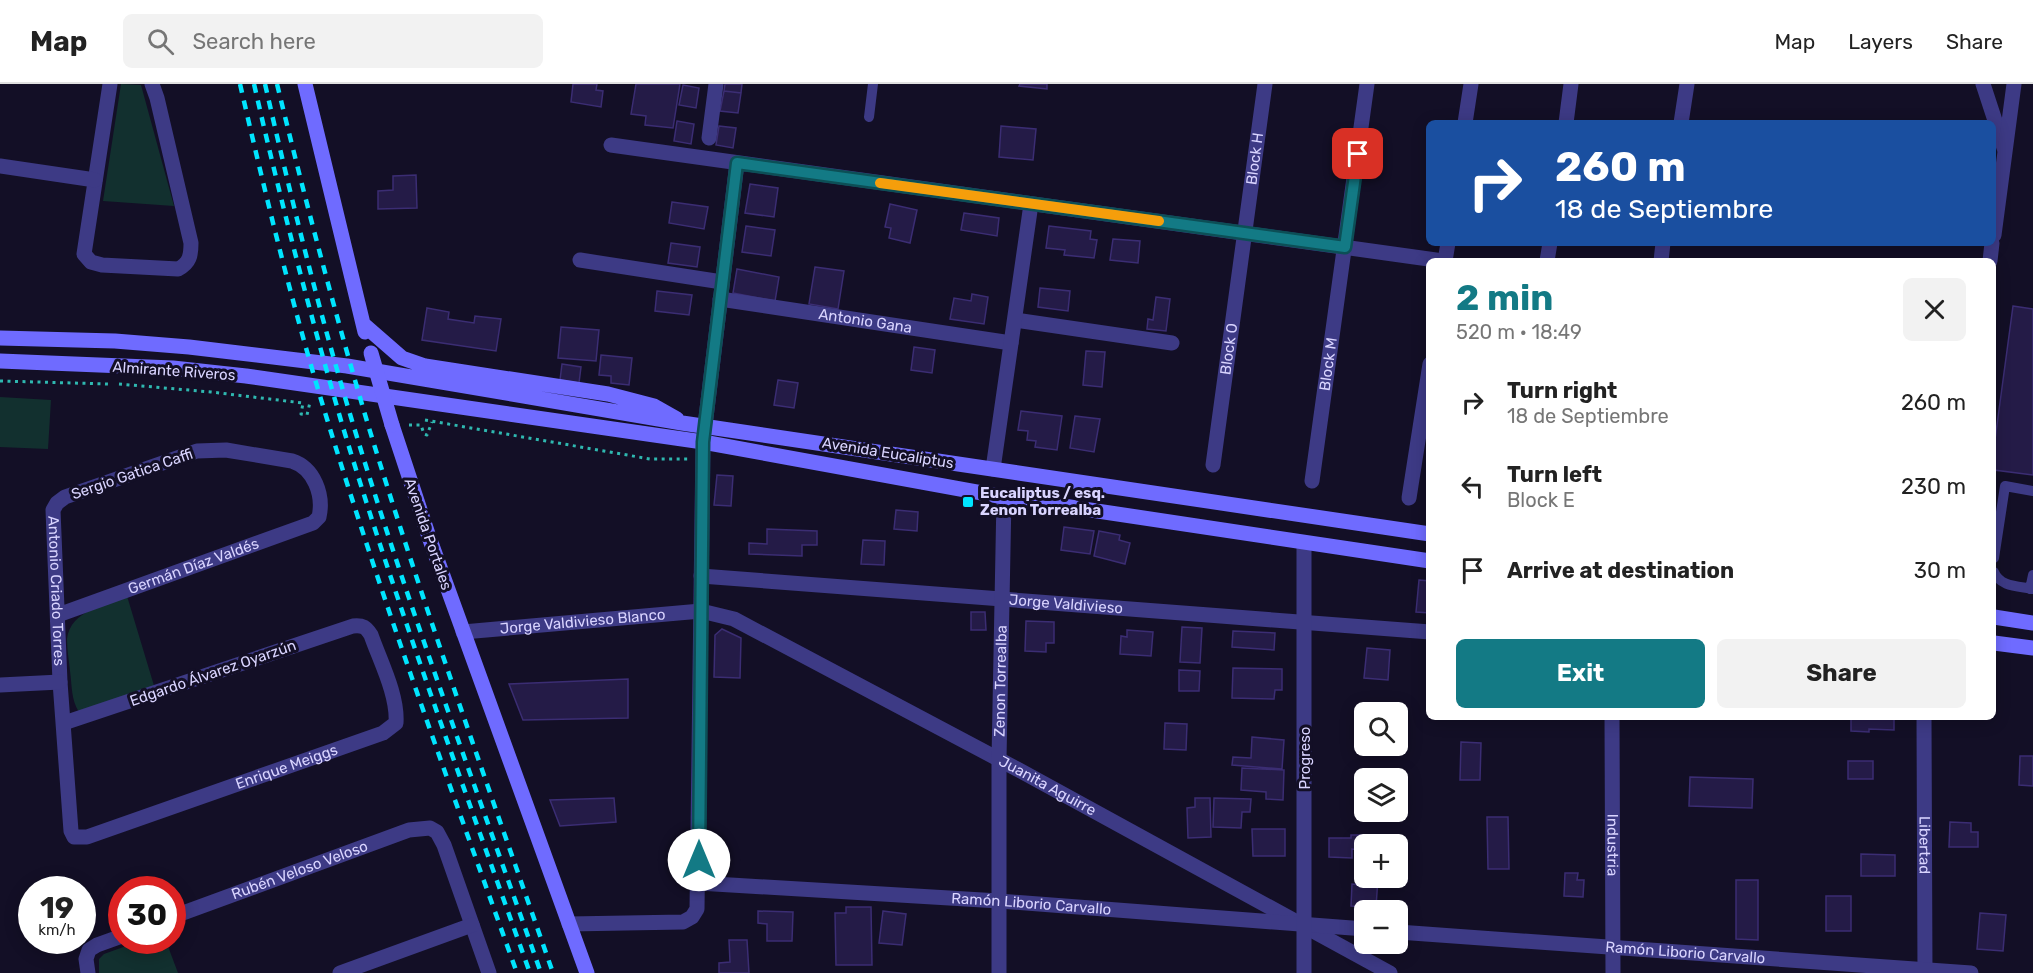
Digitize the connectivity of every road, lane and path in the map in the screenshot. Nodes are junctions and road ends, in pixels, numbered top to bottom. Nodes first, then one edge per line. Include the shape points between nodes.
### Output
1 (110, 84) edge
2 (152, 84) edge
3 (305, 84) edge
4 (716, 84) edge
5 (873, 84) edge
6 (1265, 84) edge
7 (1367, 84) edge
8 (1471, 84) edge
9 (1571, 84) edge
10 (1687, 84) edge
11 (1983, 84) edge
12 (2014, 84) edge
13 (869, 117) dead end
14 (1465, 120) edge
15 (1566, 120) edge
16 (1681, 120) edge
17 (1995, 120) edge
18 (1996, 124) edge
19 (709, 138) dead end
20 (611, 145) dead end
21 (2005, 151) junction
22 (737, 163) junction
23 (0, 166) edge
24 (95, 180) junction
25 (1031, 204) junction
26 (1996, 220) edge
27 (1245, 233) junction
28 (1345, 247) junction
29 (1426, 258) edge
30 (580, 260) dead end
31 (722, 282) junction
32 (720, 299) junction
33 (1014, 320) junction
34 (363, 324) junction
35 (0, 338) edge
36 (1172, 342) dead end
37 (1011, 343) junction
38 (0, 361) edge
39 (347, 366) joint
40 (0, 381) edge
41 (1426, 390) edge
42 (348, 392) joint
43 (307, 415) dead end
44 (416, 418) dead end
45 (432, 422) junction
46 (682, 423) junction
47 (392, 425) junction
48 (704, 425) junction
49 (703, 442) junction
50 (703, 459) junction
51 (1213, 465) dead end
52 (993, 469) junction
53 (1312, 481) dead end
54 (2033, 491) edge
55 (1004, 497) junction
56 (1409, 498) dead end
57 (57, 503) joint
58 (321, 509) joint
59 (1426, 533) edge
60 (1304, 543) junction
61 (1996, 545) edge
62 (1426, 560) edge
63 (2033, 575) edge
64 (701, 576) junction
65 (1996, 577) edge
66 (2032, 589) edge
67 (1002, 599) junction
68 (700, 611) junction
69 (58, 615) junction
70 (1996, 617) edge
71 (1306, 622) junction
72 (2033, 623) edge
73 (362, 626) joint
74 (463, 632) junction
75 (1426, 632) edge
76 (1996, 643) edge
77 (2033, 648) edge
78 (60, 682) junction
79 (0, 685) edge
80 (1612, 720) edge
81 (1924, 720) edge
82 (64, 723) junction
83 (999, 759) junction
84 (74, 837) joint
85 (698, 883) junction
86 (999, 901) junction
87 (186, 912) edge
88 (569, 924) junction
89 (1304, 925) junction
90 (472, 926) junction
91 (1354, 928) edge
92 (1408, 933) edge
93 (108, 941) edge
94 (1612, 947) junction
95 (1925, 971) edge
96 (88, 973) edge
97 (340, 973) edge
98 (489, 973) edge
99 (587, 973) edge
100 (999, 973) edge
101 (1304, 973) edge
102 (1390, 973) edge
103 (1613, 973) edge
104 (1971, 973) edge

1 - 24 street
2 - 24 street via 191,243 185,266 178,269 91,262 84,247
3 - 34 main road, Avenida Portales
4 - 19 street
5 - 13 lane
6 - 27 street, Block H
7 - 28 street, Block M
8 - 14 street
9 - 15 street
10 - 16 street
11 - 17 street
12 - 21 street
18 - 21 street
20 - 22 street
21 - 26 street
22 - 25 street
22 - 31 street
23 - 24 street
25 - 27 street
25 - 33 street
27 - 28 street
27 - 51 street, Block O
28 - 29 street
28 - 53 street, Block M
30 - 31 street
31 - 32 street
32 - 37 street, Antonio Gana
32 - 48 street
33 - 36 street
33 - 37 street
34 - 46 main road via 402,358 418,364 608,394 654,406
34 - 47 main road, Avenida Portales, bridge
35 - 39 main road, Almirante Riveros via 189,347
37 - 52 street
38 - 42 main road, Almirante Riveros via 173,368
39 - 46 main road, Avenida Eucaliptus
40 - 43 path via 118,384 211,392 303,403 301,414
41 - 56 street
42 - 49 main road, Avenida Eucaliptus
44 - 45 path
45 - 47 path via 427,435 421,425
45 - 50 path via 650,459
46 - 48 main road, Avenida Eucaliptus
47 - 74 main road, Avenida Portales
48 - 49 street
48 - 52 main road, Avenida Eucaliptus
49 - 50 street
49 - 55 main road, Avenida Eucaliptus
50 - 64 street
52 - 59 main road, Avenida Eucaliptus
54 - 61 lane via 2005,486
55 - 60 main road, Avenida Eucaliptus
55 - 67 street, Zenon Torrealba
57 - 58 street, Sergio Gatica Caffi via 208,449 301,464 310,472
57 - 69 street, Antonio Criado Torres via 53,510
58 - 69 street, Germán Díaz Valdés via 313,523 302,528
60 - 62 main road, Avenida Eucaliptus
60 - 71 street, Progreso
63 - 66 lane
64 - 67 street, Jorge Valdivieso
64 - 68 street
65 - 66 lane via 2008,585
67 - 71 street, Jorge Valdivieso
67 - 83 street, Zenon Torrealba
68 - 74 street, Jorge Valdivieso Blanco
68 - 83 street, Juanita Aguirre via 734,619
68 - 85 street
69 - 78 street, Antonio Criado Torres
70 - 72 main road
71 - 75 street, Jorge Valdivieso
71 - 89 street, Progreso
73 - 82 street, Edgardo Álvarez Oyarzún via 339,630
73 - 84 street, Enrique Meiggs via 371,635 394,700 396,723 392,728 87,837
74 - 88 main road, Avenida Portales
76 - 77 main road
78 - 79 street, Antonio Criado Torres
78 - 82 street, Antonio Criado Torres
80 - 94 street, Industria
81 - 95 street, Libertad
82 - 84 street, Antonio Criado Torres
83 - 86 street, Zenon Torrealba
83 - 89 street, Juanita Aguirre
85 - 86 street, Ramón Liborio Carvallo
85 - 88 street via 697,909 683,922
86 - 89 street, Ramón Liborio Carvallo
86 - 100 street, Zenon Torrealba
87 - 90 street, Rubén Veloso Veloso via 409,830 430,828 444,845
88 - 99 main road, Avenida Portales
89 - 91 street, Ramón Liborio Carvallo
89 - 101 street, Progreso
89 - 102 street, Juanita Aguirre
90 - 97 street
90 - 98 street
92 - 94 street, Ramón Liborio Carvallo
93 - 96 street via 89,950
94 - 95 street, Ramón Liborio Carvallo
94 - 103 street, Industria
95 - 104 street, Ramón Liborio Carvallo

